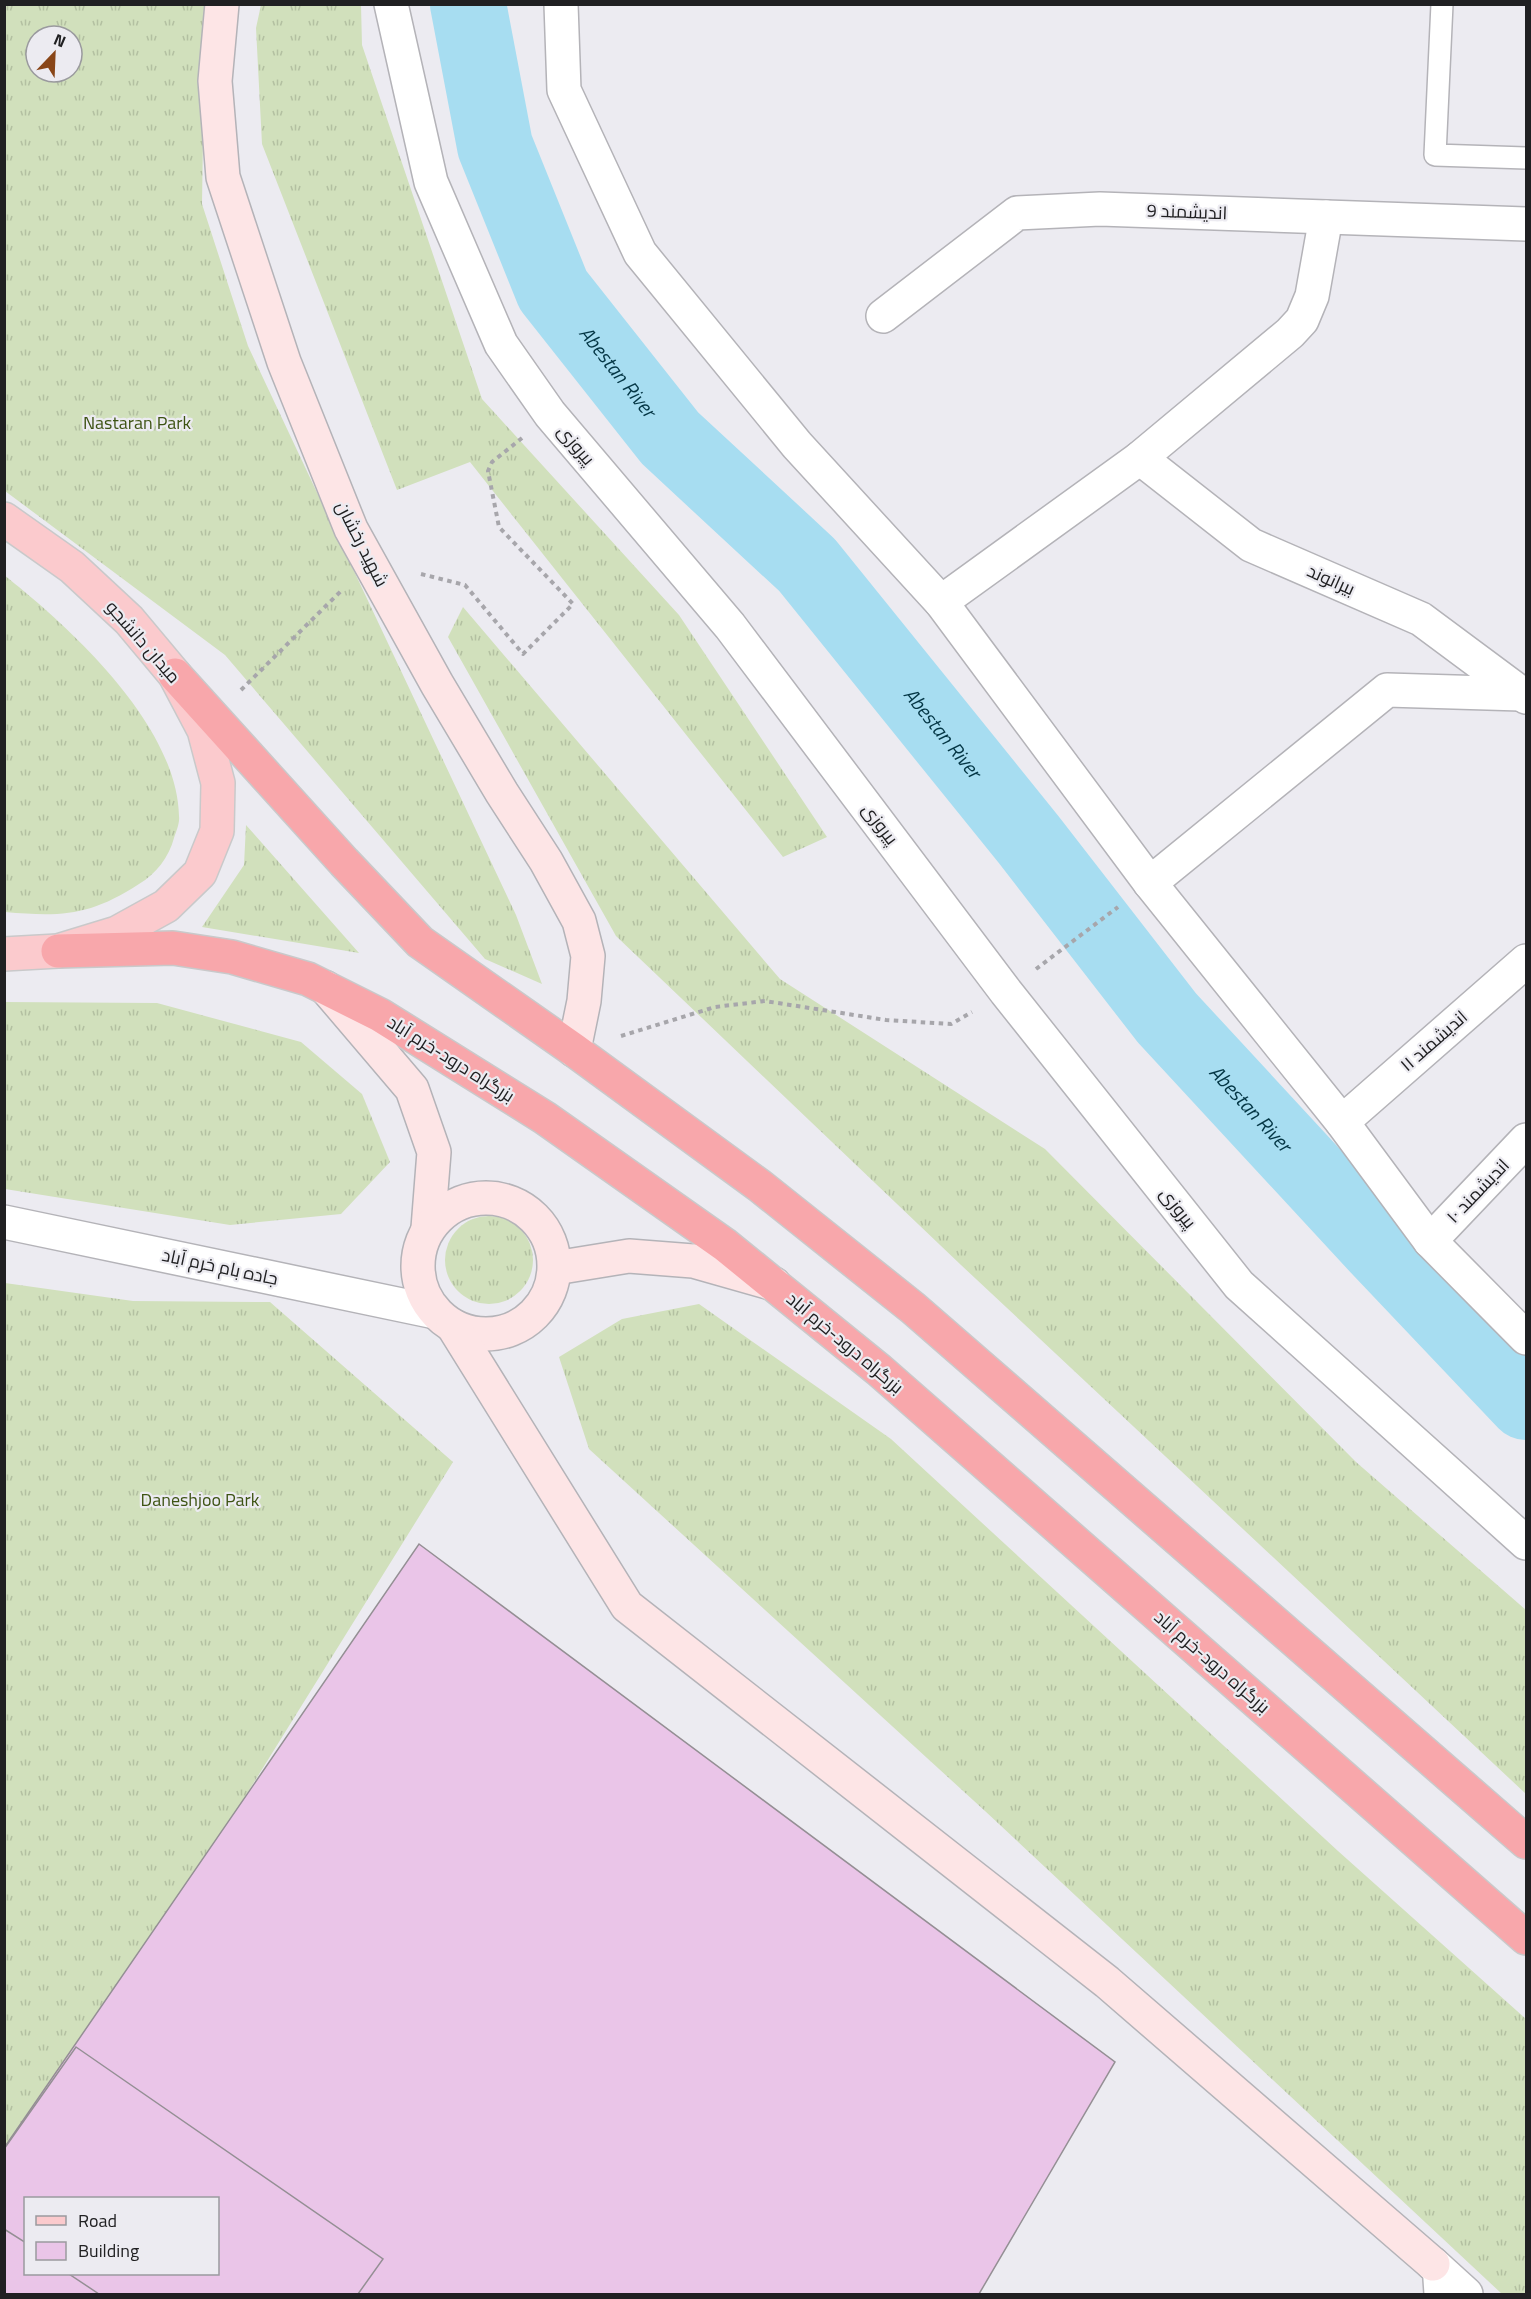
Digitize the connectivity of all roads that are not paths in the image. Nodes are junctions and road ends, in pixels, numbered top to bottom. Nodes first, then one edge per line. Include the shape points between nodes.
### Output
1 (222, 4) edge
2 (392, 4) edge
3 (561, 4) edge
4 (1442, 4) edge
5 (1527, 159) edge
6 (1326, 217) junction
7 (1527, 224) edge
8 (883, 316) dead end
9 (1140, 458) junction
10 (4, 519) edge
11 (941, 602) junction
12 (175, 675) junction
13 (1524, 696) edge
14 (1150, 883) junction
15 (58, 951) junction
16 (4, 954) edge
17 (1527, 961) edge
18 (326, 988) junction
19 (574, 1050) junction
20 (1342, 1122) junction
21 (1527, 1140) edge
22 (4, 1222) edge
23 (428, 1228) junction
24 (1430, 1241) junction
25 (555, 1268) junction
26 (774, 1284) junction
27 (444, 1318) junction
28 (1526, 1335) edge
29 (1527, 1543) edge
30 (1527, 1842) edge
31 (1527, 1938) edge
32 (1434, 2279) edge
33 (1466, 2295) edge

1 - 19 street, شهید رخشان via 215,81 223,177 284,362 351,529 437,684 579,921 588,956
2 - 29 street, پیروزی via 431,182 501,344 550,414 730,626 1006,992 1239,1286
3 - 11 street via 564,90 640,253 797,445
4 - 5 lane via 1435,154
6 - 7 street, اندیشمند 9
6 - 8 street, اندیشمند 9 via 1100,209 1017,213
6 - 9 street via 1312,296 1302,320
9 - 11 street
9 - 13 street, بیرانوند via 1251,545 1421,619
10 - 12 main road, میدان دانشجو via 72,567 129,620
11 - 14 street
12 - 15 main road, میدان دانشجو via 204,730 218,783 217,831 200,873 166,906 117,933
12 - 19 highway via 420,942
13 - 14 street via 1387,690
14 - 20 street
15 - 16 main road, میدان دانشجو
15 - 18 highway, بزرگراه درود-خرم آباد via 173,948 232,957
17 - 20 street, اندیشمند ۱۱
18 - 23 street via 412,1089 434,1152
18 - 26 highway, بزرگراه درود-خرم آباد via 380,1015 545,1118
19 - 30 highway via 760,1186 913,1308
20 - 24 street
21 - 24 street, اندیشمند ۱۰
22 - 27 street, جاده بام خرم آباد
23 - 25 street via 462,1201 483,1197 506,1200 525,1209 541,1225 552,1245
23 - 27 street via 417,1269 423,1292
24 - 28 street
25 - 26 street via 629,1256 693,1261
25 - 27 street via 550,1290 538,1311 520,1325 499,1333 475,1333
26 - 31 highway, بزرگراه درود-خرم آباد via 879,1370
27 - 32 street via 627,1606 1107,1982
32 - 33 street

